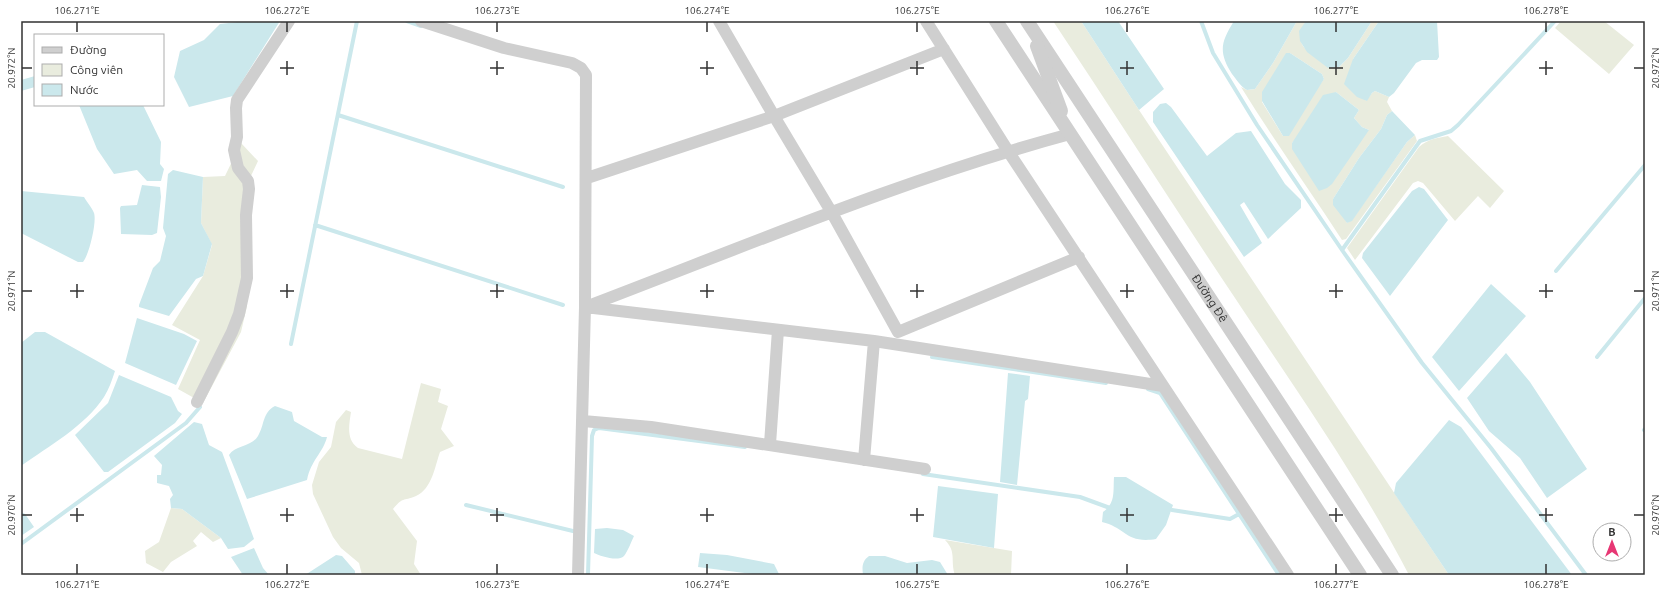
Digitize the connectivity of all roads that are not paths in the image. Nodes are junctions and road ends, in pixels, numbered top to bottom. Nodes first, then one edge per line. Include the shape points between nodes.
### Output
1 (289, 21) edge
2 (422, 21) edge
3 (926, 21) edge
4 (996, 21) edge
5 (723, 22) edge
6 (1028, 22) edge
7 (944, 49) junction
8 (774, 116) junction
9 (1070, 134) junction
10 (1008, 151) junction
11 (587, 178) junction
12 (832, 213) junction
13 (1079, 257) junction
14 (585, 307) junction
15 (778, 330) junction
16 (898, 332) junction
17 (874, 340) junction
18 (894, 345) junction
19 (1163, 386) junction
20 (197, 402) dead end
21 (583, 421) junction
22 (770, 444) junction
23 (864, 460) junction
24 (925, 469) dead end
25 (578, 575) edge
26 (1288, 575) edge
27 (1360, 575) edge
28 (1392, 575) edge

1 - 20 street via 237,100 237,137 234,150 238,168 248,181 249,189 246,215 247,278 232,332
2 - 11 street via 504,48 572,63 581,68 586,75 588,86
3 - 7 street
4 - 9 street
5 - 8 street
6 - 9 street
6 - 28 street, Đường Đê
7 - 8 street
7 - 10 street
8 - 11 street
8 - 12 street
9 - 10 street
9 - 27 street
10 - 12 street
10 - 13 street
11 - 14 street
12 - 14 street
12 - 16 street
13 - 16 street
13 - 19 street
14 - 15 street
14 - 21 street
15 - 17 street
15 - 22 street
16 - 18 street
17 - 18 street
17 - 23 street
18 - 19 street
19 - 26 street
21 - 22 street via 651,427
21 - 25 street
22 - 23 street
23 - 24 street

